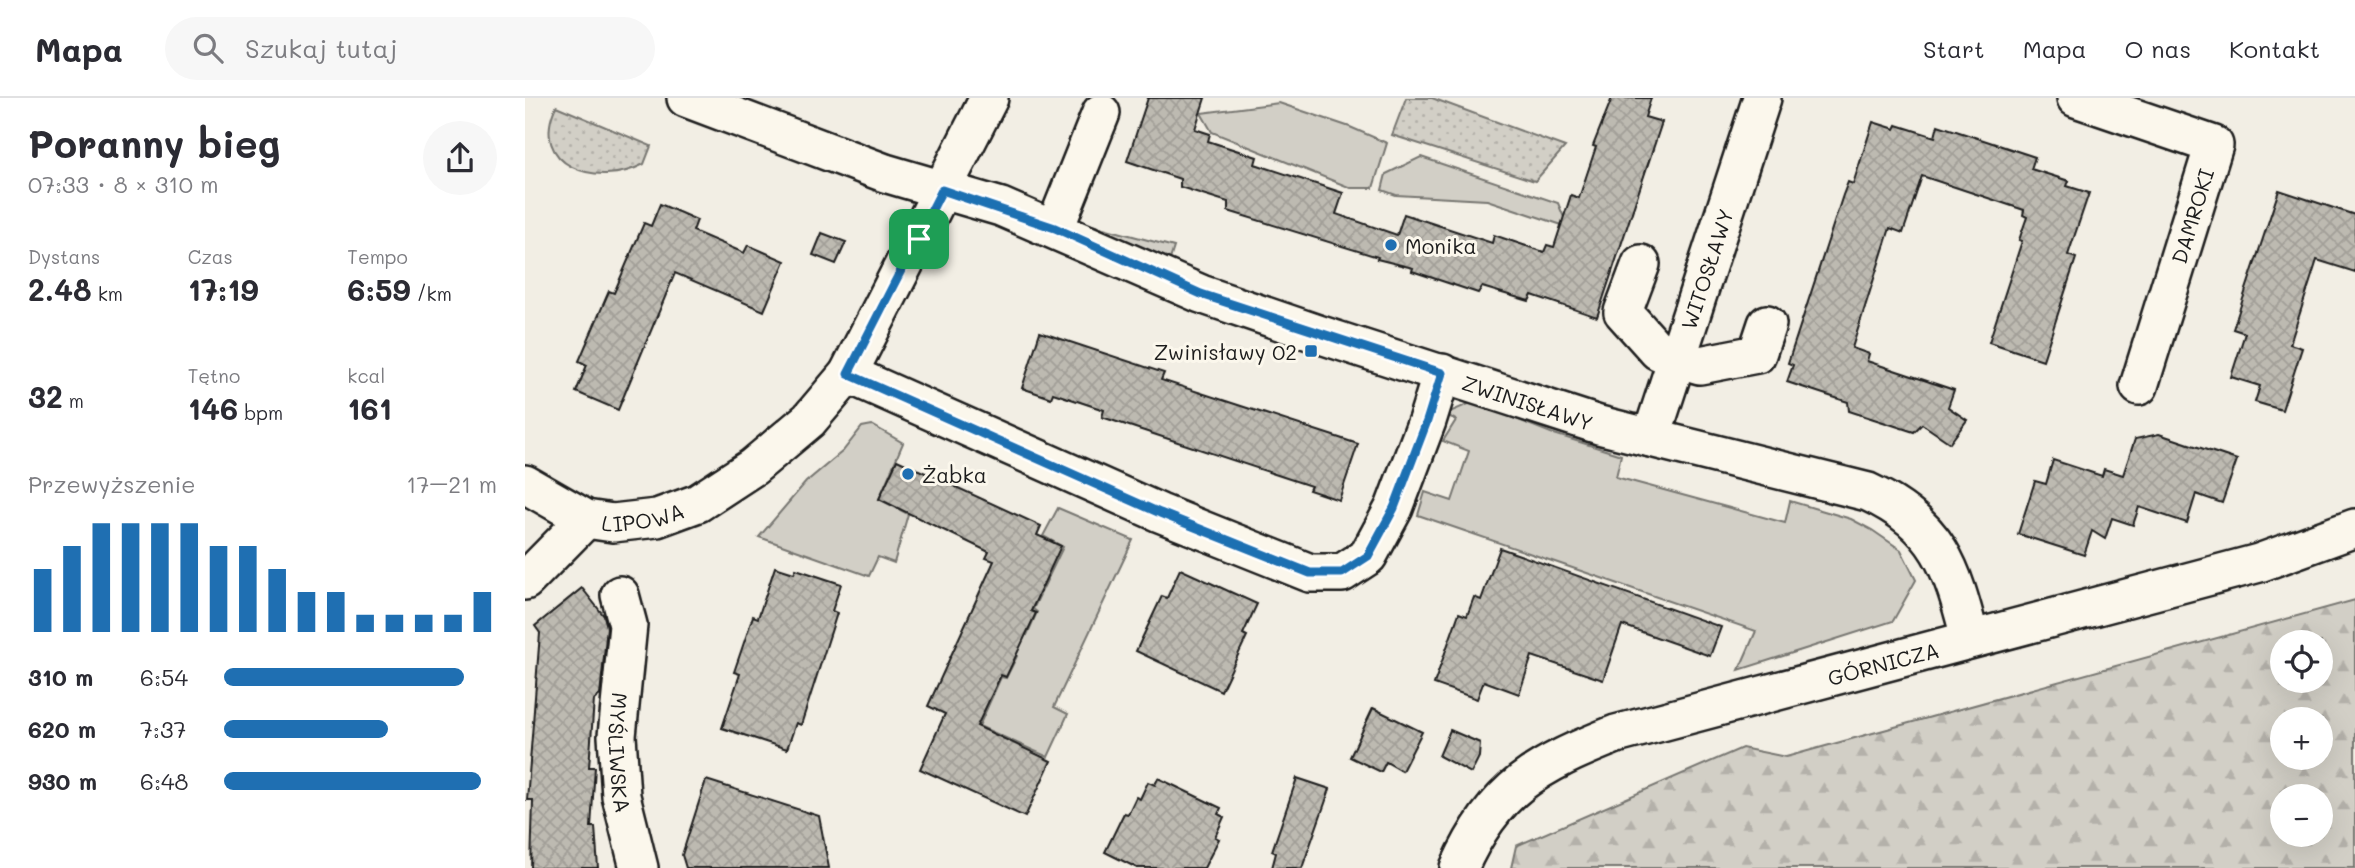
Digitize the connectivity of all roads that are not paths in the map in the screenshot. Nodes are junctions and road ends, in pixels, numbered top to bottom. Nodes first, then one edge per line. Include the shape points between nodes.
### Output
1 (686, 98) edge
2 (989, 98) edge
3 (1762, 98) edge
4 (2076, 98) edge
5 (1101, 113) dead end
6 (942, 190) junction
7 (1055, 228) junction
8 (1641, 264) dead end
9 (1767, 324) dead end
10 (1676, 358) junction
11 (1442, 373) junction
12 (848, 374) junction
13 (2139, 386) dead end
14 (1650, 438) junction
15 (525, 484) edge
16 (586, 519) junction
17 (2355, 528) edge
18 (525, 581) edge
19 (620, 595) dead end
20 (1970, 638) junction
21 (639, 868) edge
22 (1459, 868) edge

1 - 6 street, ZWINISŁAWY
2 - 6 street
3 - 10 street, WITOSŁAWY
4 - 13 street, DAMROKI via 2214,145
5 - 7 street
6 - 7 street, ZWINISŁAWY
6 - 12 street
7 - 11 street, ZWINISŁAWY via 1201,294
8 - 10 street via 1623,312 1658,351
9 - 10 street via 1757,354 1700,365
10 - 14 street, WITOSŁAWY
11 - 12 street via 1394,508 1368,556 1342,573 1310,573 1160,513
11 - 14 street, ZWINISŁAWY
12 - 16 street, LIPOWA via 831,398 779,447 698,503 657,518 613,523
14 - 20 street, ZWINISŁAWY via 1820,479 1892,503 1922,527 1945,558
15 - 16 street, LIPOWA
16 - 18 street, LIPOWA
17 - 20 street, GÓRNICZA via 2259,563
19 - 21 street, MYŚLIWSKA via 628,625 617,736 621,796
20 - 22 street, GÓRNICZA via 1616,734 1558,757 1533,772 1492,811

